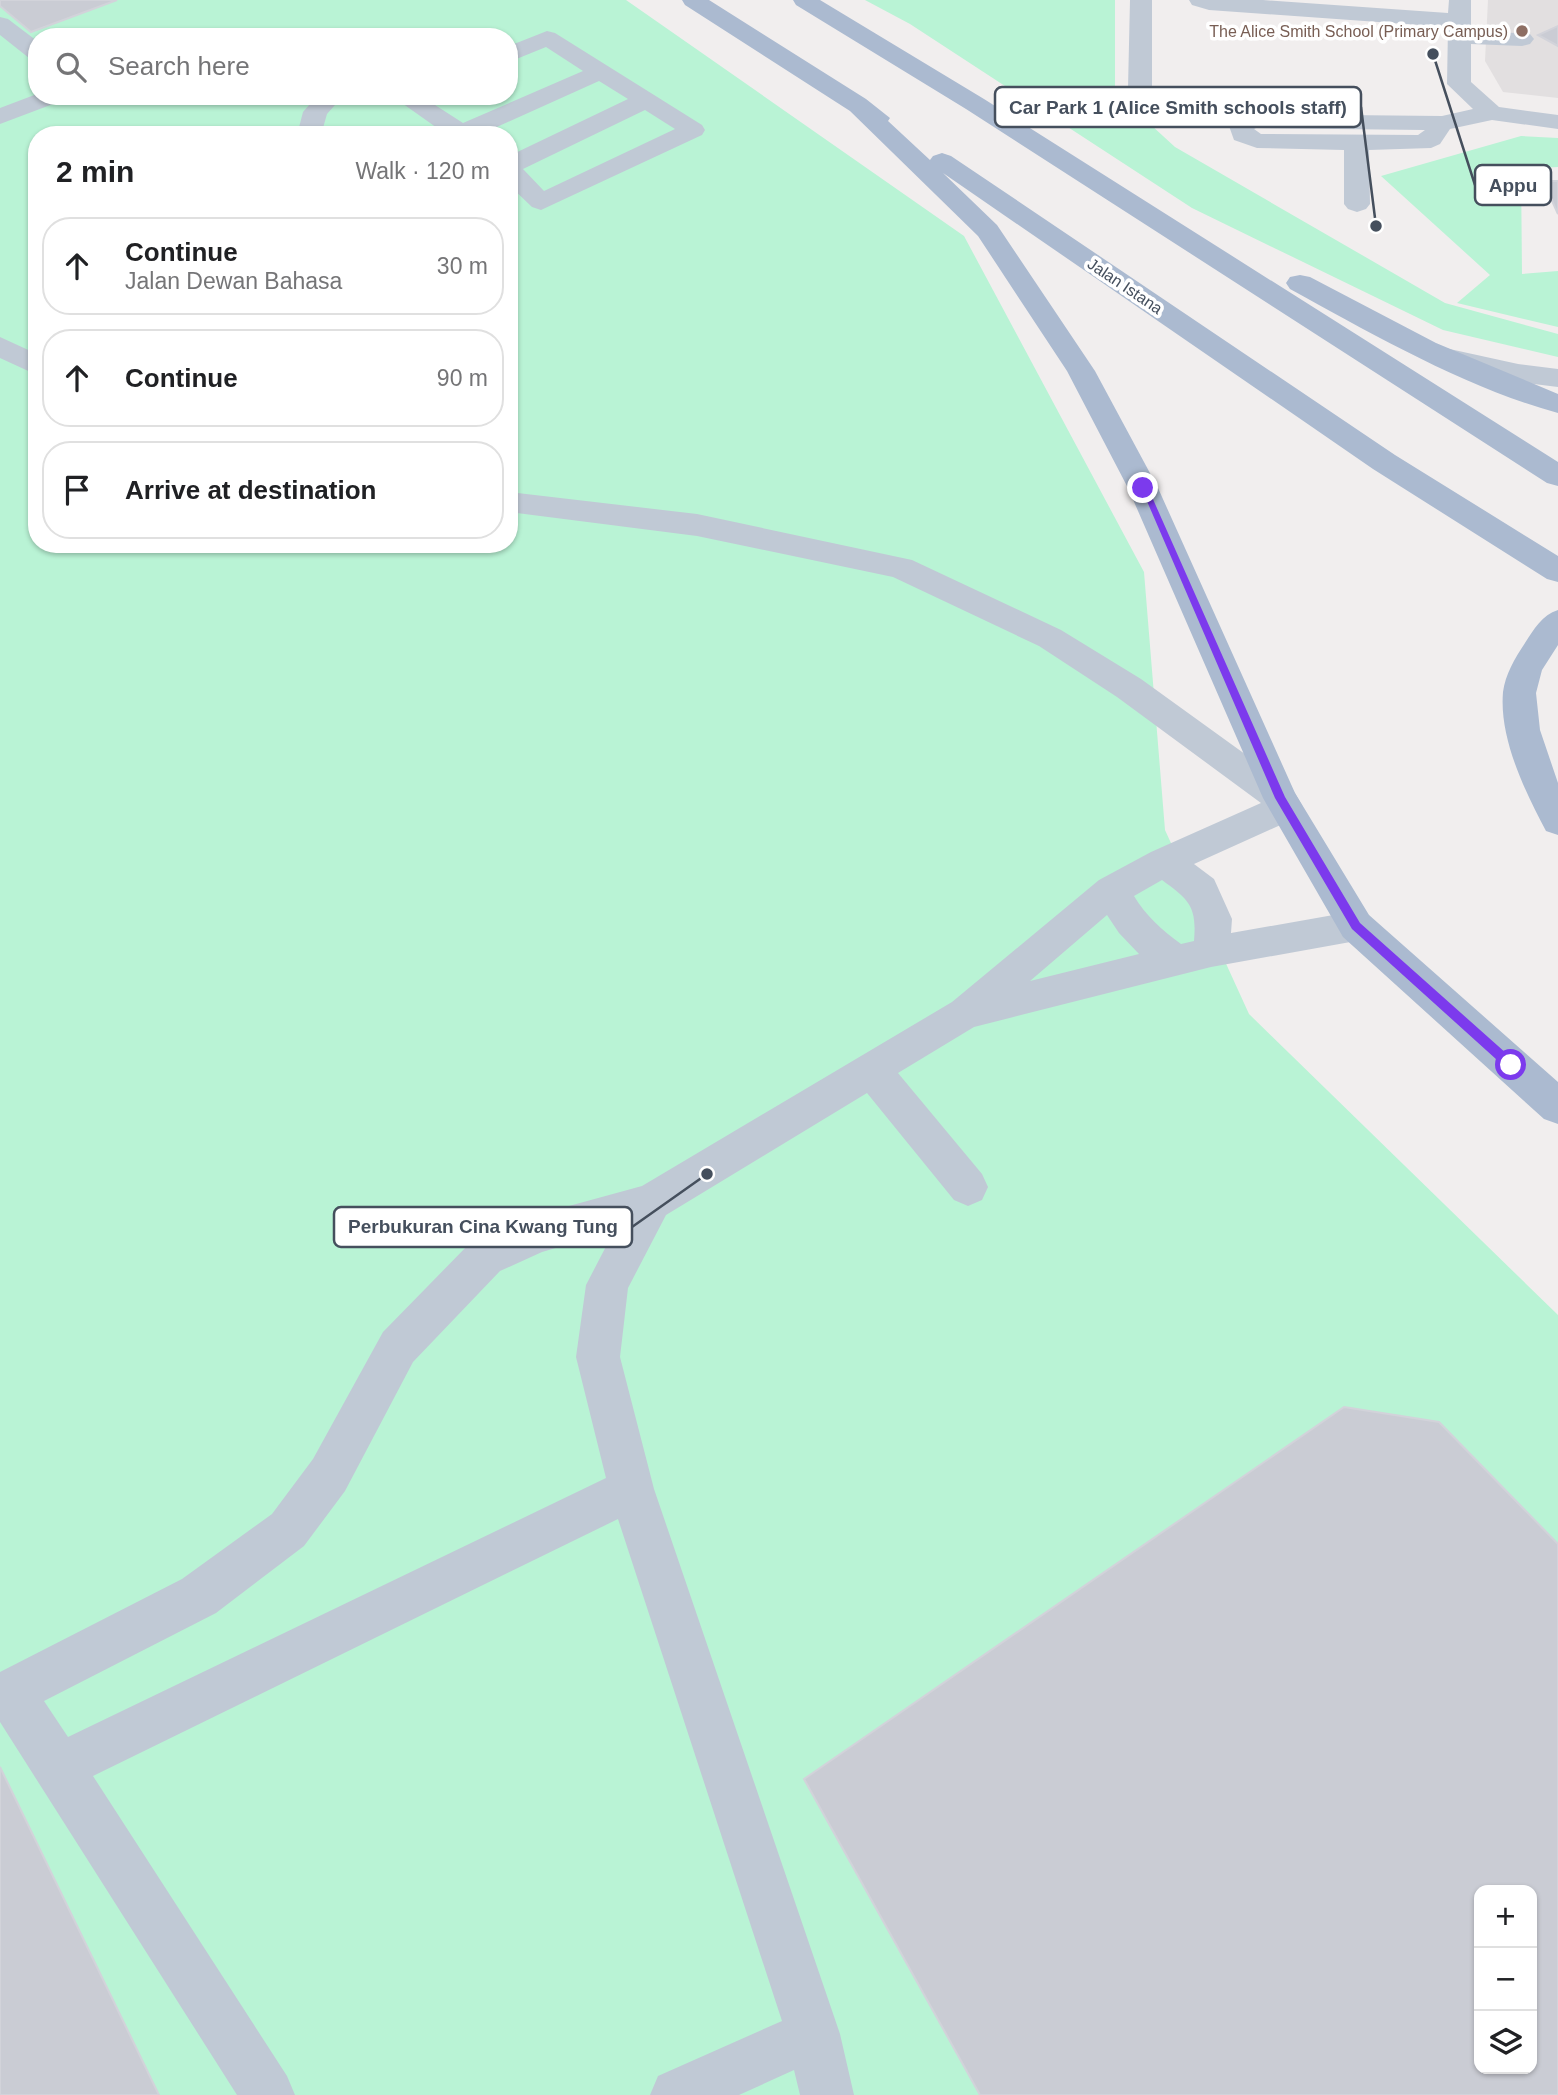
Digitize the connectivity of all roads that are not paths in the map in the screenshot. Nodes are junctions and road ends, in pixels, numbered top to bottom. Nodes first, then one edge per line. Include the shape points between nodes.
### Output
1 (693, 0) edge
2 (804, 0) edge
3 (1141, 0) edge
4 (1200, 0) edge
5 (1362, 7) edge
6 (1460, 19) edge
7 (0, 24) edge
8 (1522, 39) dead end
9 (28, 46) edge
10 (518, 51) edge
11 (601, 72) junction
12 (1140, 88) dead end
13 (646, 100) junction
14 (857, 104) junction
15 (975, 104) junction
16 (30, 105) edge
17 (322, 105) edge
18 (422, 105) edge
19 (1492, 113) junction
20 (0, 117) edge
21 (1558, 122) edge
22 (1441, 123) junction
23 (311, 126) edge
24 (452, 126) edge
25 (481, 126) edge
26 (1356, 142) junction
27 (518, 164) edge
28 (518, 178) edge
29 (1357, 204) dead end
30 (0, 346) edge
31 (1439, 356) junction
32 (28, 361) edge
33 (1558, 378) edge
34 (1558, 404) edge
35 (1558, 476) edge
36 (518, 503) edge
37 (1558, 571) edge
38 (1558, 622) edge
39 (1283, 802) junction
40 (1558, 821) edge
41 (1164, 862) junction
42 (1112, 890) junction
43 (1356, 926) junction
44 (1194, 957) junction
45 (965, 1013) junction
46 (871, 1069) junction
47 (1558, 1107) edge
48 (968, 1187) dead end
49 (652, 1202) junction
50 (631, 1489) junction
51 (5, 1696) edge
52 (57, 1768) junction
53 (814, 2034) junction
54 (268, 2095) edge
55 (677, 2095) edge
56 (827, 2095) edge

1 - 14 main road, Jalan Istana
2 - 15 main road
3 - 12 street
4 - 5 street
5 - 6 street
6 - 8 street
6 - 19 street via 1459,84
7 - 9 street
10 - 11 street via 547,38
11 - 13 street
11 - 25 street
13 - 27 street
13 - 28 street via 693,130 541,202
14 - 37 main road, Jalan Istana via 1384,462
14 - 39 main road via 988,231 1081,371 1143,488
15 - 31 main road via 1386,332
15 - 35 main road
16 - 20 street
17 - 23 street
18 - 24 street
19 - 21 street
19 - 22 street
22 - 26 street via 1431,139 1422,143
22 - 26 street via 1252,121 1241,126 1243,135 1257,141
26 - 29 street
30 - 32 street
31 - 33 street
31 - 34 main road
36 - 39 street via 697,525 901,568 1050,638 1129,688
38 - 40 main road via 1522,678 1521,713 1537,779
39 - 41 street
39 - 43 main road
41 - 42 street
41 - 44 street via 1200,889 1214,919
42 - 44 street via 1127,919 1146,940
42 - 45 street
43 - 44 street
43 - 47 main road
44 - 45 street
45 - 46 street
46 - 48 street
46 - 49 street
49 - 50 street via 607,1285 598,1357
49 - 51 street via 536,1234 485,1257 398,1347 329,1475 288,1530 198,1596
50 - 52 street
50 - 53 street
51 - 52 street
52 - 54 street
53 - 55 street
53 - 56 street

